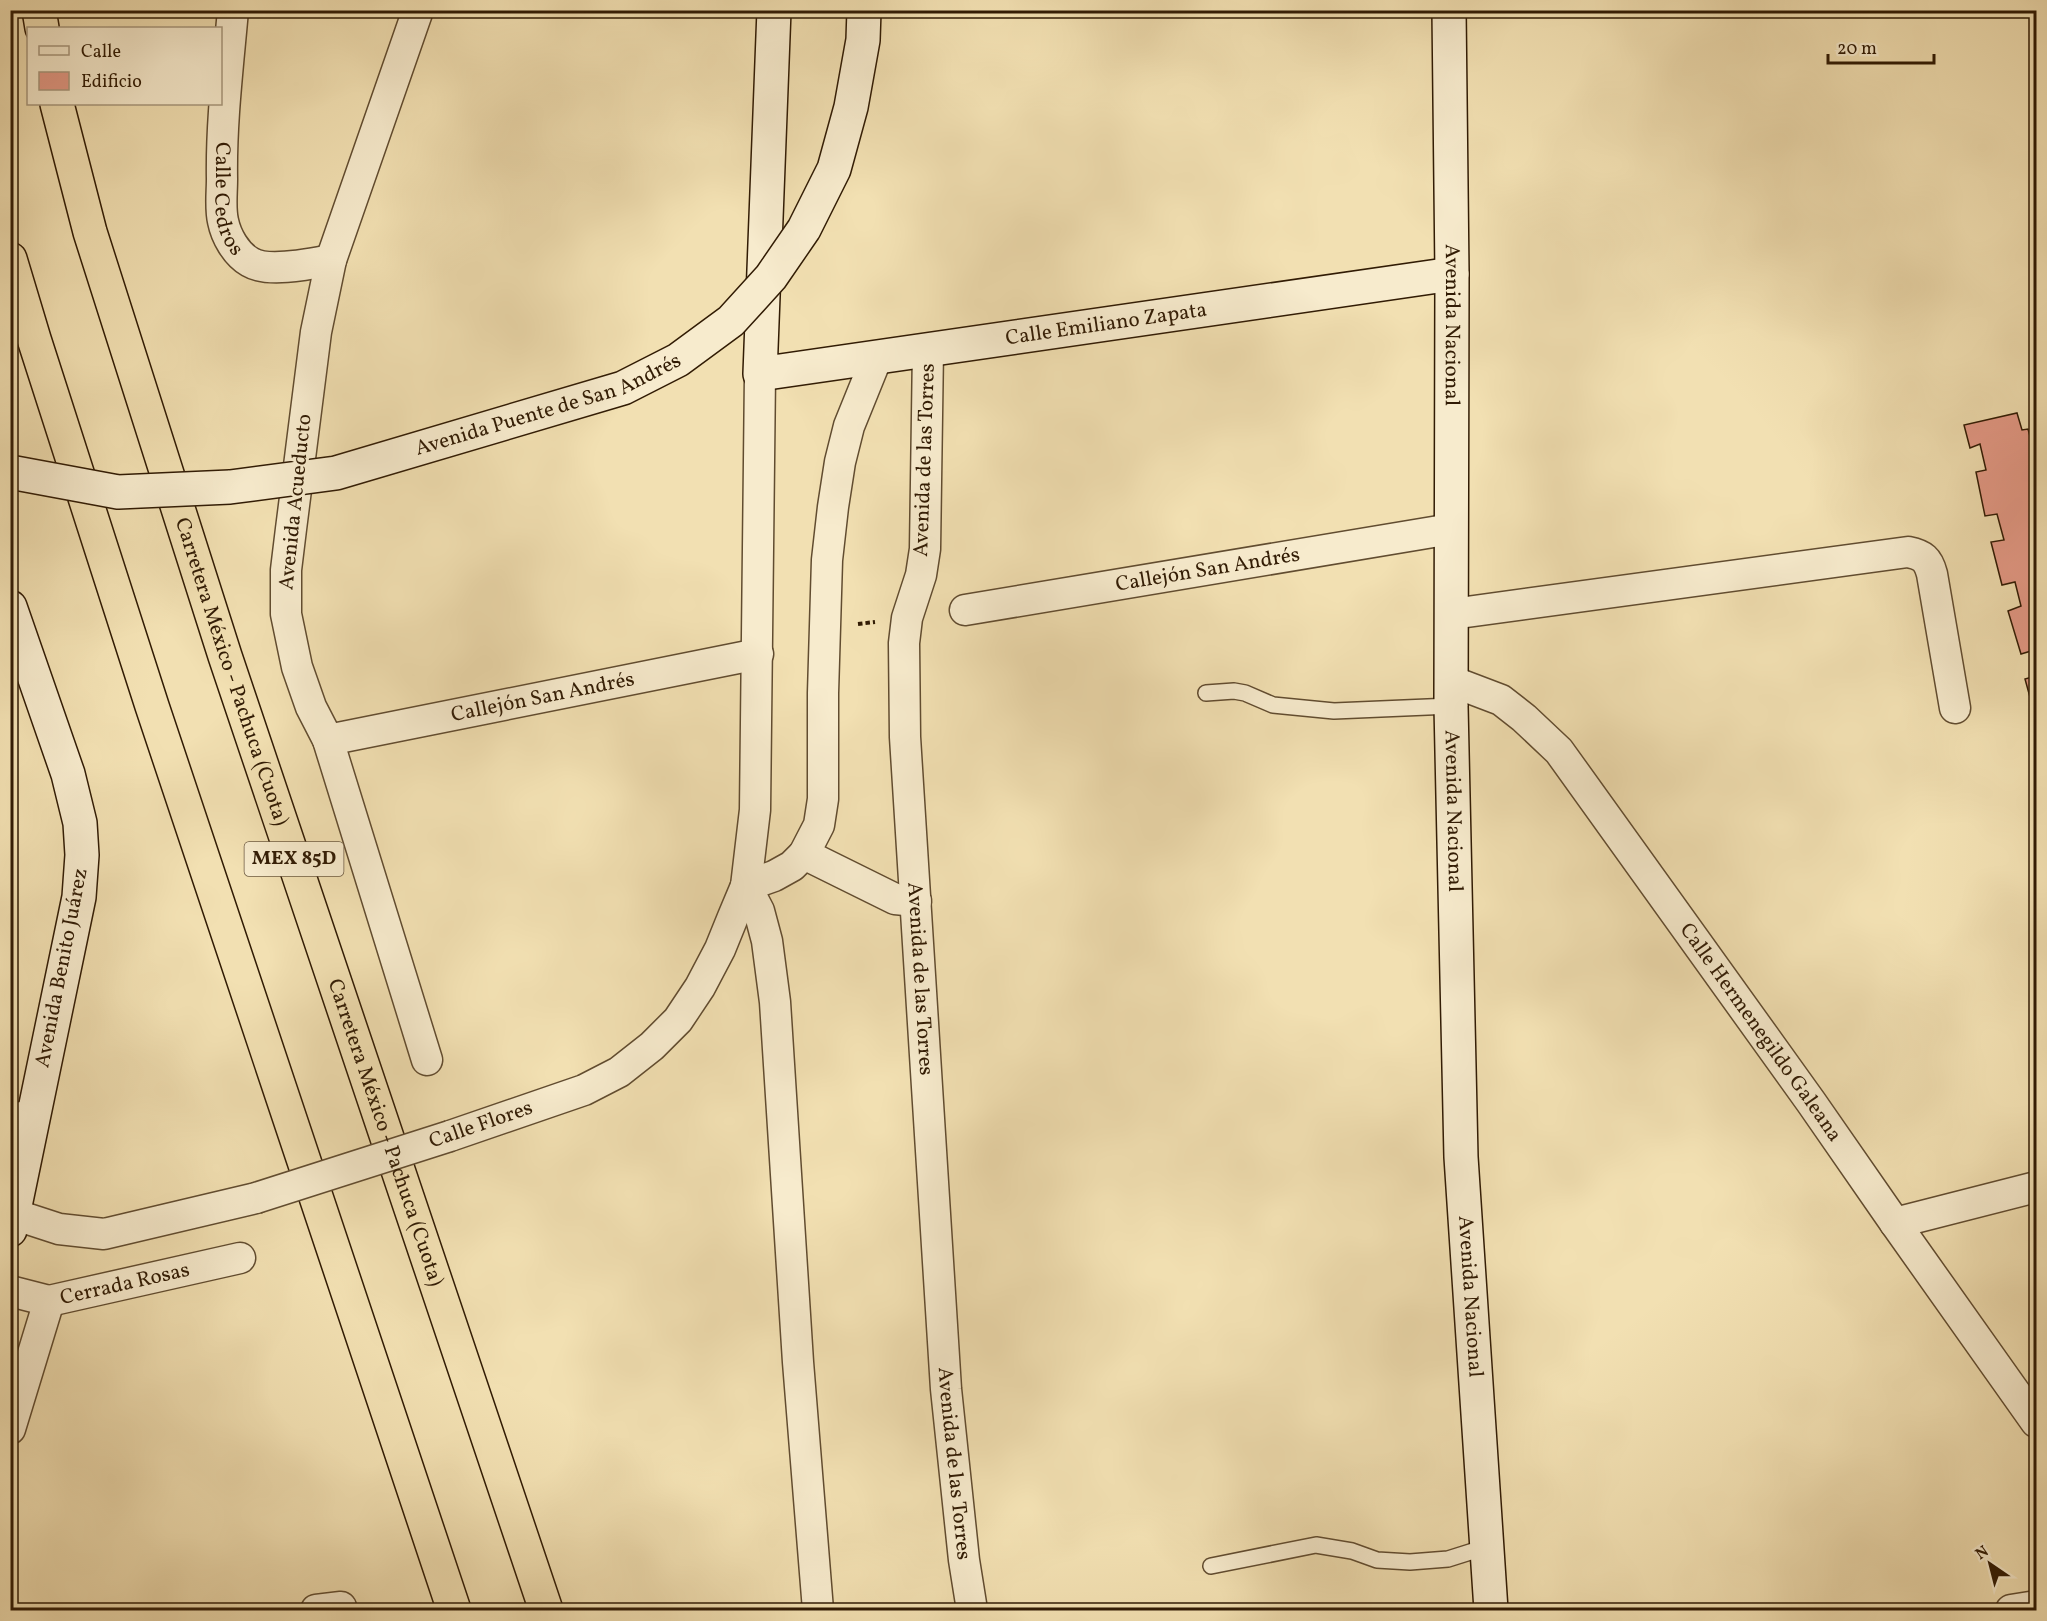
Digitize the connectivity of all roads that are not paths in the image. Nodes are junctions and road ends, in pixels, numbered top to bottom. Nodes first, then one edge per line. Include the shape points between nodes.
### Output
1 (39, 10) edge
2 (233, 10) edge
3 (418, 10) edge
4 (774, 10) edge
5 (864, 10) edge
6 (1449, 10) edge
7 (42, 27) edge
8 (57, 105) edge
9 (10, 259) edge
10 (331, 260) junction
11 (1452, 274) junction
12 (928, 349) junction
13 (877, 357) junction
14 (760, 374) junction
15 (10, 472) edge
16 (1451, 529) junction
17 (10, 607) edge
18 (965, 610) dead end
19 (1452, 614) junction
20 (758, 654) junction
21 (1206, 693) dead end
22 (1451, 693) junction
23 (1955, 708) dead end
24 (328, 740) junction
25 (804, 854) junction
26 (746, 886) junction
27 (916, 901) junction
28 (427, 1060) dead end
29 (22, 1117) edge
30 (2037, 1187) edge
31 (12, 1222) edge
32 (1895, 1223) junction
33 (240, 1258) dead end
34 (10, 1291) edge
35 (49, 1301) junction
36 (2037, 1422) edge
37 (10, 1429) edge
38 (1486, 1547) junction
39 (1211, 1566) dead end
40 (2037, 1606) edge
41 (454, 1611) edge
42 (546, 1611) edge
43 (818, 1611) edge
44 (972, 1611) edge
45 (1491, 1611) edge
46 (2011, 1611) edge

1 - 7 highway
2 - 10 street, Calle Cedros via 221,154 222,218 227,234 239,253 262,267
3 - 10 street, Avenida Acueducto
4 - 14 main road
5 - 15 main road, Avenida Puente de San Andrés, bridge via 851,107 837,159 804,229 771,276 731,321 678,360 623,387 336,473 230,487 118,492
6 - 11 main road, Avenida Nacional
8 - 42 highway, Carretera México - Pachuca (Cuota) / MEX 85D via 90,232 221,645
9 - 41 highway via 152,706
10 - 24 street, Avenida Acueducto via 316,332 286,570 286,614 297,667 310,707
11 - 12 main road, Calle Emiliano Zapata
11 - 16 main road, Avenida Nacional
12 - 13 main road, Calle Emiliano Zapata
12 - 27 street, Avenida de las Torres via 925,549 904,643 905,737
13 - 14 main road, Calle Emiliano Zapata
13 - 25 street via 849,426 833,507 827,560 823,799 819,825
14 - 20 street
16 - 18 street, Callejón San Andrés
16 - 19 main road, Avenida Nacional
17 - 29 main road, Avenida Benito Juárez via 68,774 80,823 82,855 79,897
19 - 22 main road, Avenida Nacional
19 - 23 street via 1908,552 1920,554 1932,574
20 - 24 street, Callejón San Andrés
20 - 26 street via 755,810
21 - 22 lane via 1234,691 1273,705 1334,711
22 - 32 street, Calle Hermenegildo Galeana via 1501,700 1559,752
22 - 38 main road, Avenida Nacional via 1461,1157
24 - 28 street, Avenida Acueducto
25 - 26 street via 774,876
25 - 27 street via 895,899
26 - 31 street, Calle Flores, bridge via 720,949 678,1020 619,1072 584,1090 256,1198 104,1234
26 - 43 street via 759,911 767,941 776,1002
27 - 44 street, Avenida de las Torres via 946,1389
29 - 31 main road, Avenida Benito Juárez
30 - 32 street
32 - 36 street, Calle Hermenegildo Galeana
33 - 35 street, Cerrada Rosas
34 - 35 street, Cerrada Rosas
35 - 37 street
38 - 39 lane via 1448,1558 1410,1562 1377,1560 1316,1545
38 - 45 main road, Avenida Nacional
40 - 46 street

